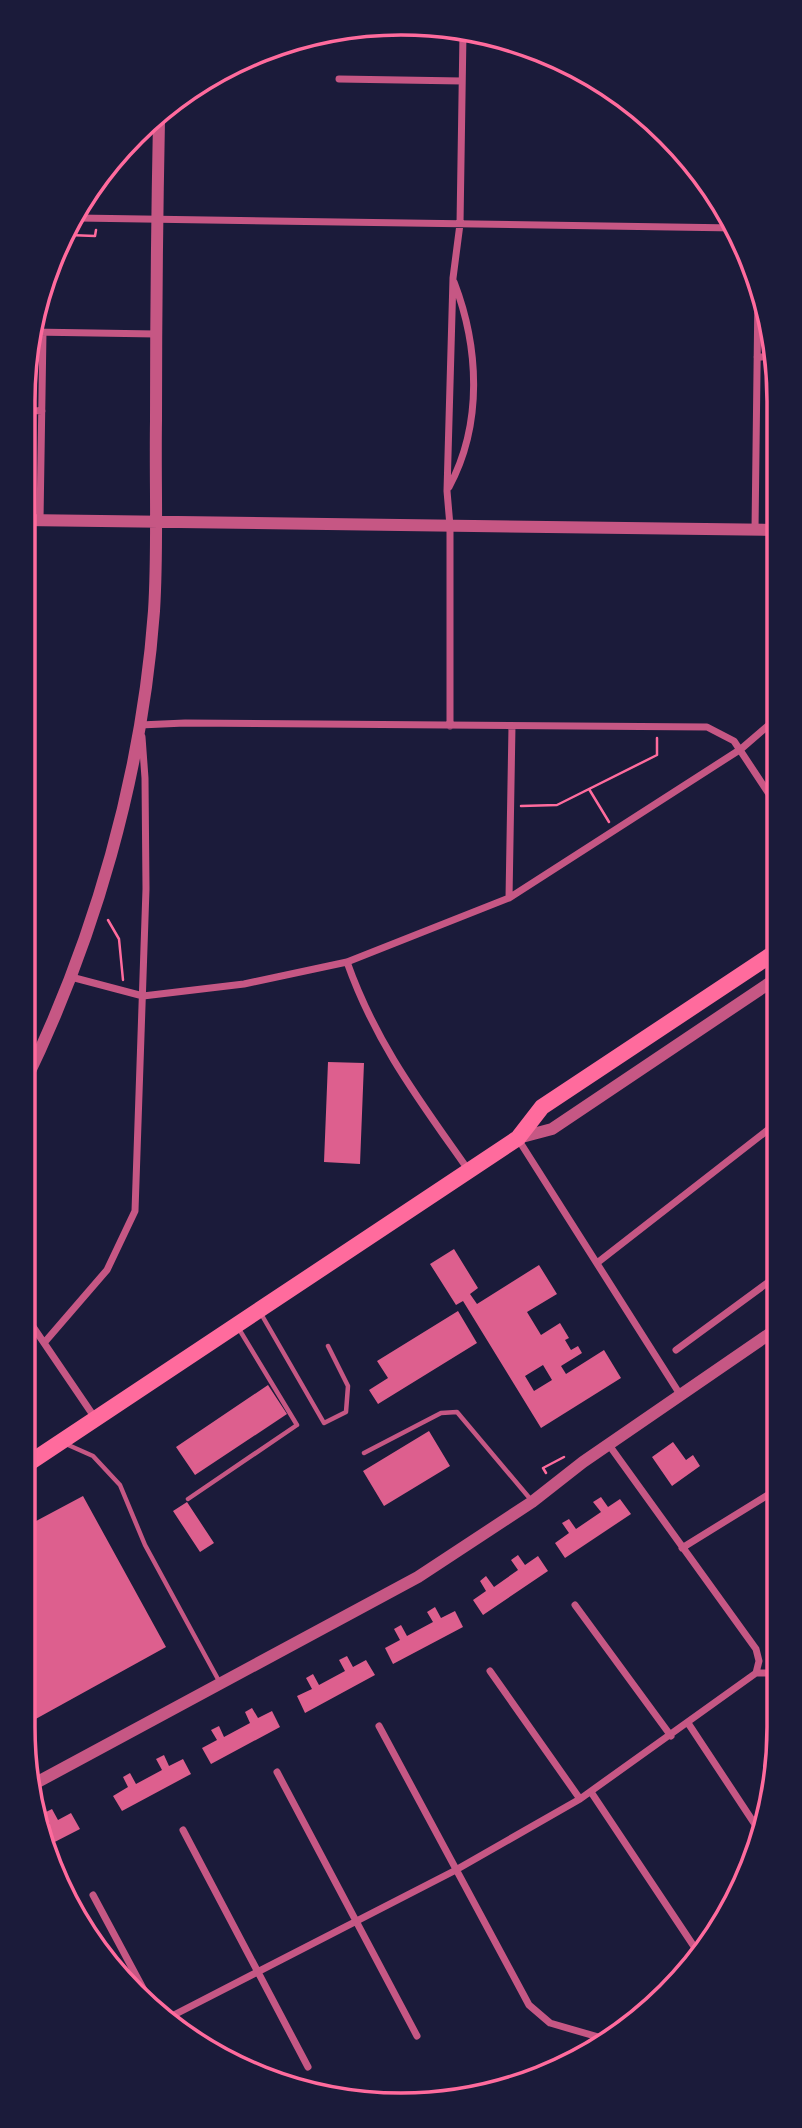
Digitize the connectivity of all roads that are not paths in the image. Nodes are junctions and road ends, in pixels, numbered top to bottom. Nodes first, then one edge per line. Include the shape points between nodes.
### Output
1 (463, 40) edge
2 (339, 79) dead end
3 (462, 81) junction
4 (159, 127) edge
5 (84, 218) edge
6 (158, 219) junction
7 (460, 224) junction
8 (723, 228) edge
9 (453, 278) junction
10 (758, 318) edge
11 (43, 332) joint
12 (156, 334) junction
13 (757, 357) junction
14 (764, 357) edge
15 (35, 411) edge
16 (42, 411) junction
17 (447, 491) junction
18 (35, 520) edge
19 (40, 520) junction
20 (155, 522) junction
21 (450, 526) junction
22 (755, 530) junction
23 (767, 530) edge
24 (140, 723) junction
25 (450, 726) junction
26 (512, 726) junction
27 (767, 727) edge
28 (741, 749) junction
29 (767, 790) edge
30 (509, 898) junction
31 (767, 958) edge
32 (347, 962) junction
33 (71, 977) junction
34 (767, 985) edge
35 (143, 996) junction
36 (35, 1059) edge
37 (767, 1131) edge
38 (518, 1138) junction
39 (469, 1171) junction
40 (597, 1263) junction
41 (767, 1283) edge
42 (259, 1309) junction
43 (237, 1324) junction
44 (35, 1330) edge
45 (767, 1336) edge
46 (44, 1343) junction
47 (328, 1346) dead end
48 (676, 1350) dead end
49 (681, 1396) junction
50 (95, 1419) junction
51 (59, 1442) junction
52 (609, 1445) junction
53 (364, 1453) dead end
54 (35, 1459) edge
55 (767, 1495) edge
56 (188, 1499) dead end
57 (532, 1502) junction
58 (682, 1548) junction
59 (575, 1605) dead end
60 (490, 1671) dead end
61 (756, 1673) junction
62 (767, 1673) edge
63 (221, 1685) junction
64 (688, 1723) junction
65 (379, 1726) dead end
66 (671, 1736) junction
67 (277, 1772) dead end
68 (39, 1781) edge
69 (591, 1792) junction
70 (580, 1799) junction
71 (754, 1824) edge
72 (183, 1830) dead end
73 (454, 1871) junction
74 (93, 1895) dead end
75 (358, 1922) junction
76 (694, 1946) edge
77 (260, 1972) junction
78 (141, 1985) edge
79 (175, 2014) edge
80 (417, 2036) dead end
81 (596, 2036) edge
82 (308, 2067) dead end

1 - 3 street
2 - 3 street
3 - 7 street
4 - 6 street
5 - 6 street
6 - 7 street
6 - 12 street
7 - 8 street
7 - 9 street
9 - 17 street
9 - 17 street via 469,335 473,392 467,442
10 - 13 street
11 - 12 street
11 - 16 street
12 - 20 street
13 - 14 street
13 - 22 street
15 - 16 street
16 - 19 street
17 - 21 street
18 - 19 street
19 - 20 street
20 - 21 street
20 - 24 street via 154,612
21 - 22 street
21 - 25 street
22 - 23 street
24 - 25 street
24 - 33 street via 122,812
24 - 35 street via 145,778
25 - 26 street
26 - 28 street via 717,730
26 - 30 street
27 - 28 street
28 - 29 street
28 - 30 street
30 - 32 street
31 - 38 main road via 542,1107
32 - 35 street via 244,984
32 - 39 street via 363,1008 391,1057
33 - 35 street
33 - 36 street
34 - 38 street via 552,1129
35 - 46 street via 135,1211 107,1270
37 - 40 street
38 - 39 main road
38 - 40 street
39 - 42 main road
40 - 49 street
41 - 48 street
42 - 43 main road
42 - 47 lane via 324,1423 346,1412 348,1387
43 - 50 main road
43 - 56 lane via 297,1425
44 - 46 street
45 - 49 street
46 - 50 street
49 - 52 street
50 - 51 main road
51 - 54 main road
51 - 63 lane via 93,1456 120,1485 145,1545
52 - 57 street
52 - 58 street
53 - 57 lane via 441,1413 457,1412
55 - 58 street
57 - 63 street via 418,1577
58 - 61 street via 756,1649
59 - 66 street
60 - 70 street
61 - 62 street
61 - 64 street
63 - 68 street
64 - 66 street
64 - 71 street
65 - 73 street
66 - 69 street
67 - 75 street
69 - 70 street
69 - 76 street
70 - 73 street
72 - 77 street
73 - 75 street
73 - 81 street via 535,2013 558,2026
74 - 78 street
75 - 77 street
75 - 80 street
77 - 79 street
77 - 82 street

